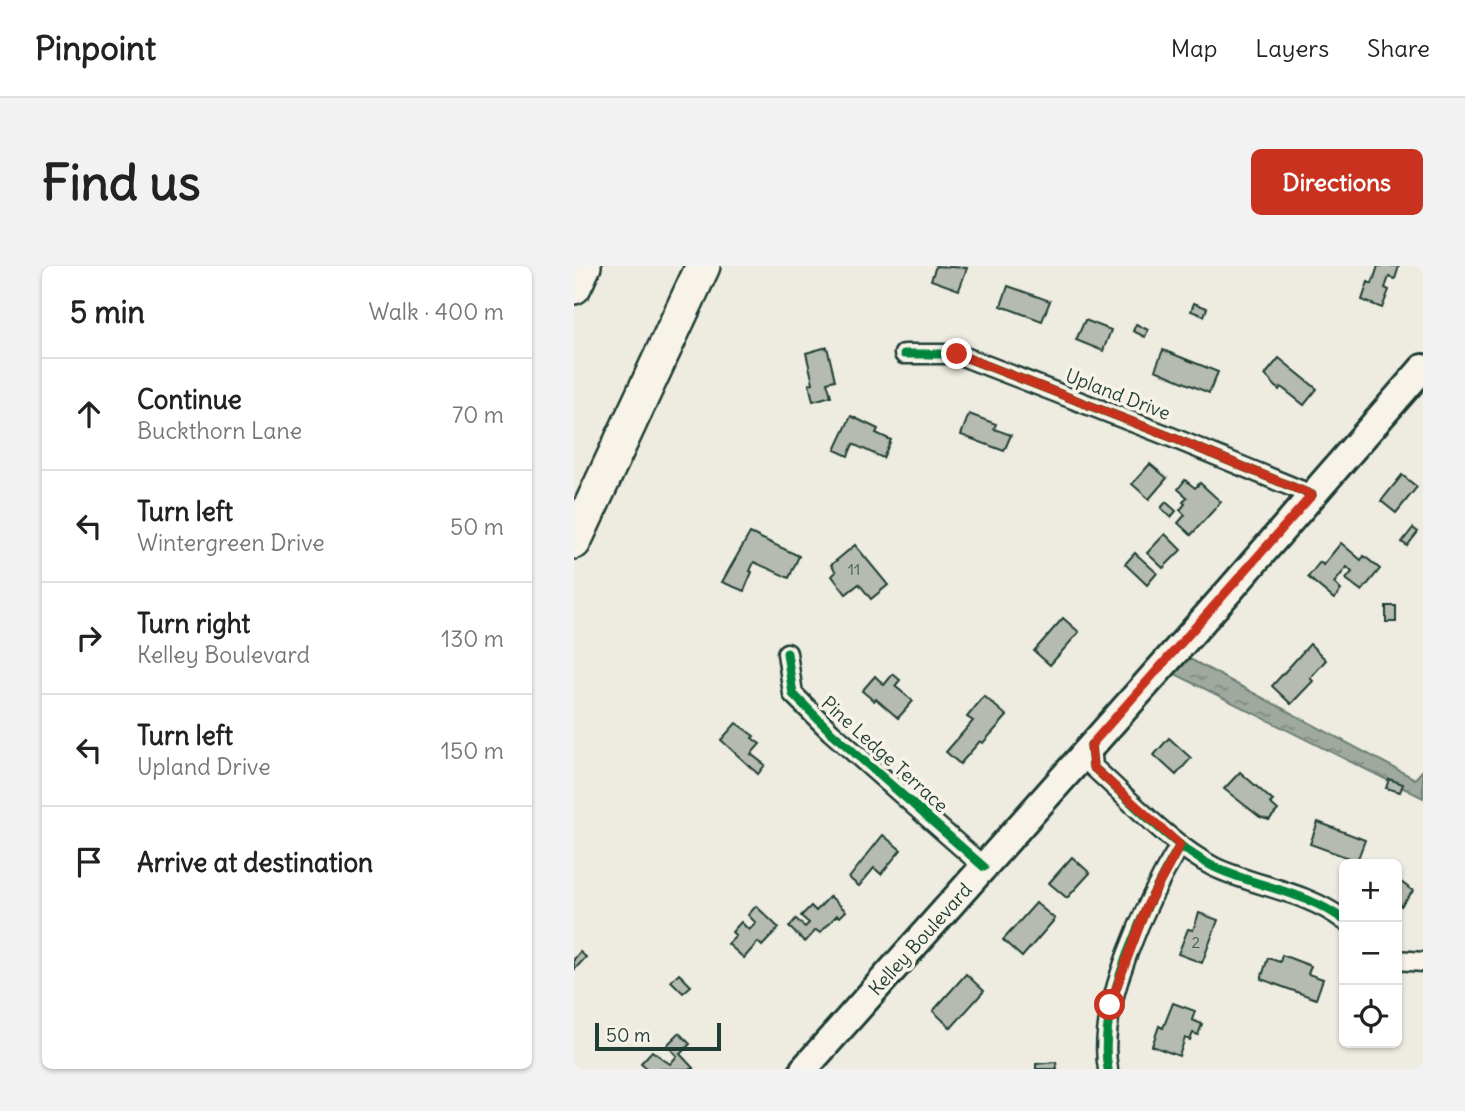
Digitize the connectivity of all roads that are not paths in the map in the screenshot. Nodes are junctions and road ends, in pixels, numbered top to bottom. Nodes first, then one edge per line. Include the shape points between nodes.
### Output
1 (584, 266) edge
2 (702, 266) edge
3 (574, 287) edge
4 (904, 354) dead end
5 (1423, 368) edge
6 (1312, 495) junction
7 (574, 542) edge
8 (787, 653) dead end
9 (1091, 745) junction
10 (1180, 845) junction
11 (984, 867) junction
12 (1339, 916) edge
13 (1402, 960) edge
14 (1423, 962) edge
15 (804, 1069) edge
16 (1108, 1069) edge

1 - 3 highway
2 - 7 highway
4 - 6 street, Upland Drive via 957,354
5 - 6 main road, Kelley Boulevard
6 - 9 main road, Kelley Boulevard
8 - 11 street, Pine Ledge Terrace via 793,694
9 - 10 street via 1093,767
9 - 11 main road, Kelley Boulevard
10 - 12 street via 1214,867 1328,908
10 - 16 street via 1147,906 1110,1005
11 - 15 main road, Kelley Boulevard
13 - 14 street

